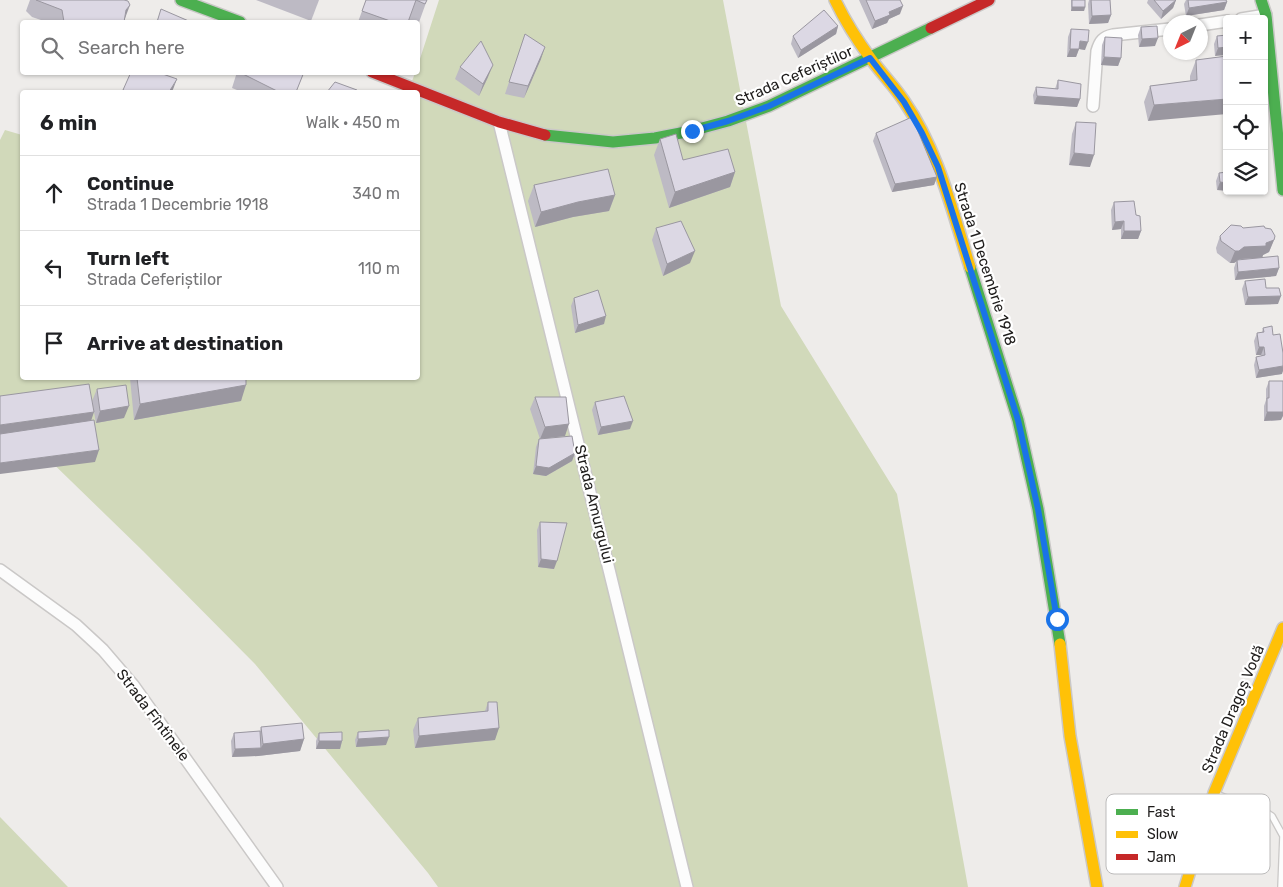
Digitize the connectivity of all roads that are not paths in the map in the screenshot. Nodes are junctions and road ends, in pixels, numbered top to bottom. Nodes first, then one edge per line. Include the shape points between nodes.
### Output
1 (836, 0) edge
2 (989, 0) edge
3 (1261, 0) edge
4 (1268, 0) edge
5 (186, 1) edge
6 (1266, 15) joint
7 (235, 20) edge
8 (1223, 22) edge
9 (1208, 24) edge
10 (1163, 30) edge
11 (1268, 36) edge
12 (870, 58) junction
13 (380, 75) edge
14 (418, 90) edge
15 (420, 91) edge
16 (1093, 106) dead end
17 (499, 122) junction
18 (1283, 190) edge
19 (0, 570) edge
20 (1283, 628) edge
21 (1214, 793) edge
22 (1270, 815) edge
23 (1189, 874) edge
24 (277, 887) edge
25 (687, 887) edge
26 (1097, 887) edge
27 (1185, 887) edge
28 (1281, 887) edge

1 - 12 street, Strada 1 Decembrie 1918
2 - 12 street, Strada Ceferiștilor
3 - 6 street
4 - 6 street
5 - 7 street
8 - 9 street
10 - 16 street via 1113,35 1099,42
11 - 18 street
12 - 17 street, Strada Ceferiștilor via 769,106 701,129 655,138 613,142 574,140
12 - 26 street, Strada 1 Decembrie 1918 via 904,102 938,167 1018,420 1056,610 1070,736
13 - 14 street, Strada Ceferiștilor
15 - 17 street, Strada Ceferiștilor
17 - 25 street, Strada Amurgului
19 - 24 street, Strada Fîntînele via 76,625 134,685
20 - 21 street, Strada Dragoș Vodă
22 - 28 lane via 1282,836
23 - 27 street, Strada Dragoș Vodă

